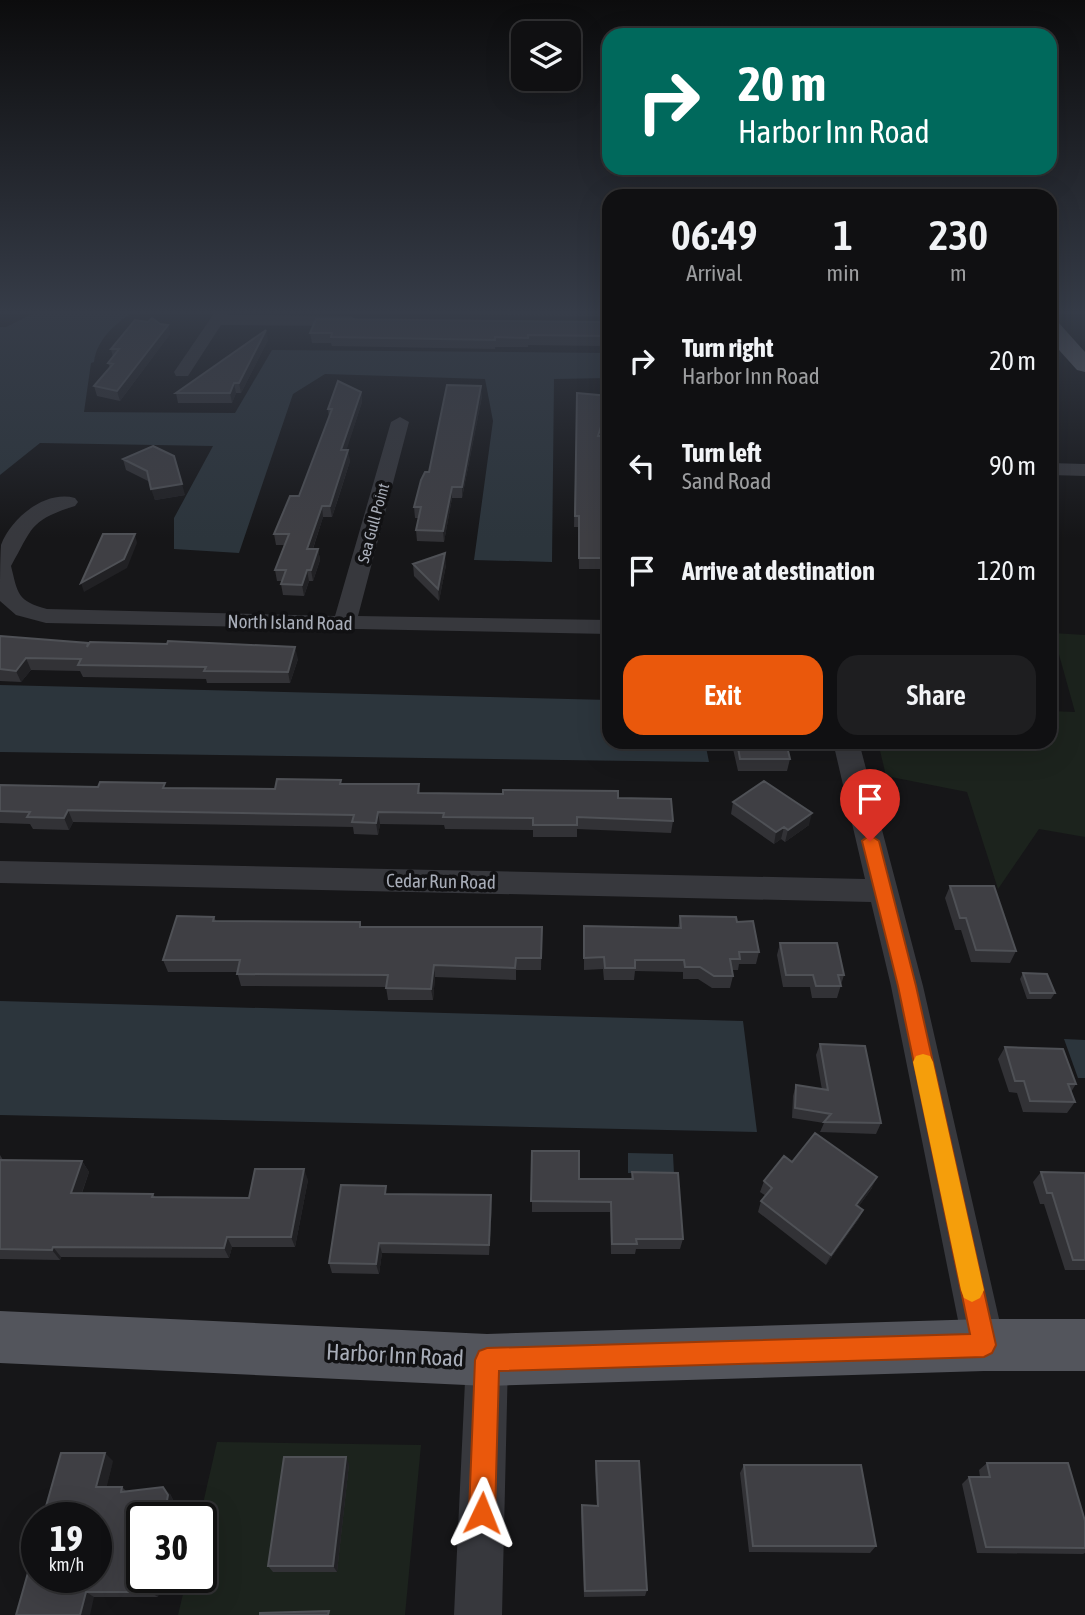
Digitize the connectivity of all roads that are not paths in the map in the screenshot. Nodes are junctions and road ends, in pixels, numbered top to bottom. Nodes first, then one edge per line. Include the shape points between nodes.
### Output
1 (400, 422) dead end
2 (1057, 469) edge
3 (1085, 470) edge
4 (68, 502) dead end
5 (0, 567) edge
6 (345, 623) junction
7 (602, 627) edge
8 (848, 749) edge
9 (0, 872) edge
10 (883, 891) junction
11 (0, 1337) edge
12 (984, 1345) junction
13 (1085, 1345) edge
14 (487, 1360) junction
15 (478, 1615) edge

1 - 6 street, Sea Gull Point
2 - 3 street
4 - 5 street, North Island Road via 37,511 22,527
5 - 6 street, North Island Road via 12,602 46,616
6 - 7 street, North Island Road
8 - 10 street
9 - 10 street, Cedar Run Road
10 - 12 street
11 - 14 main road, Harbor Inn Road
12 - 13 main road, Harbor Inn Road
12 - 14 main road, Harbor Inn Road
14 - 15 street

